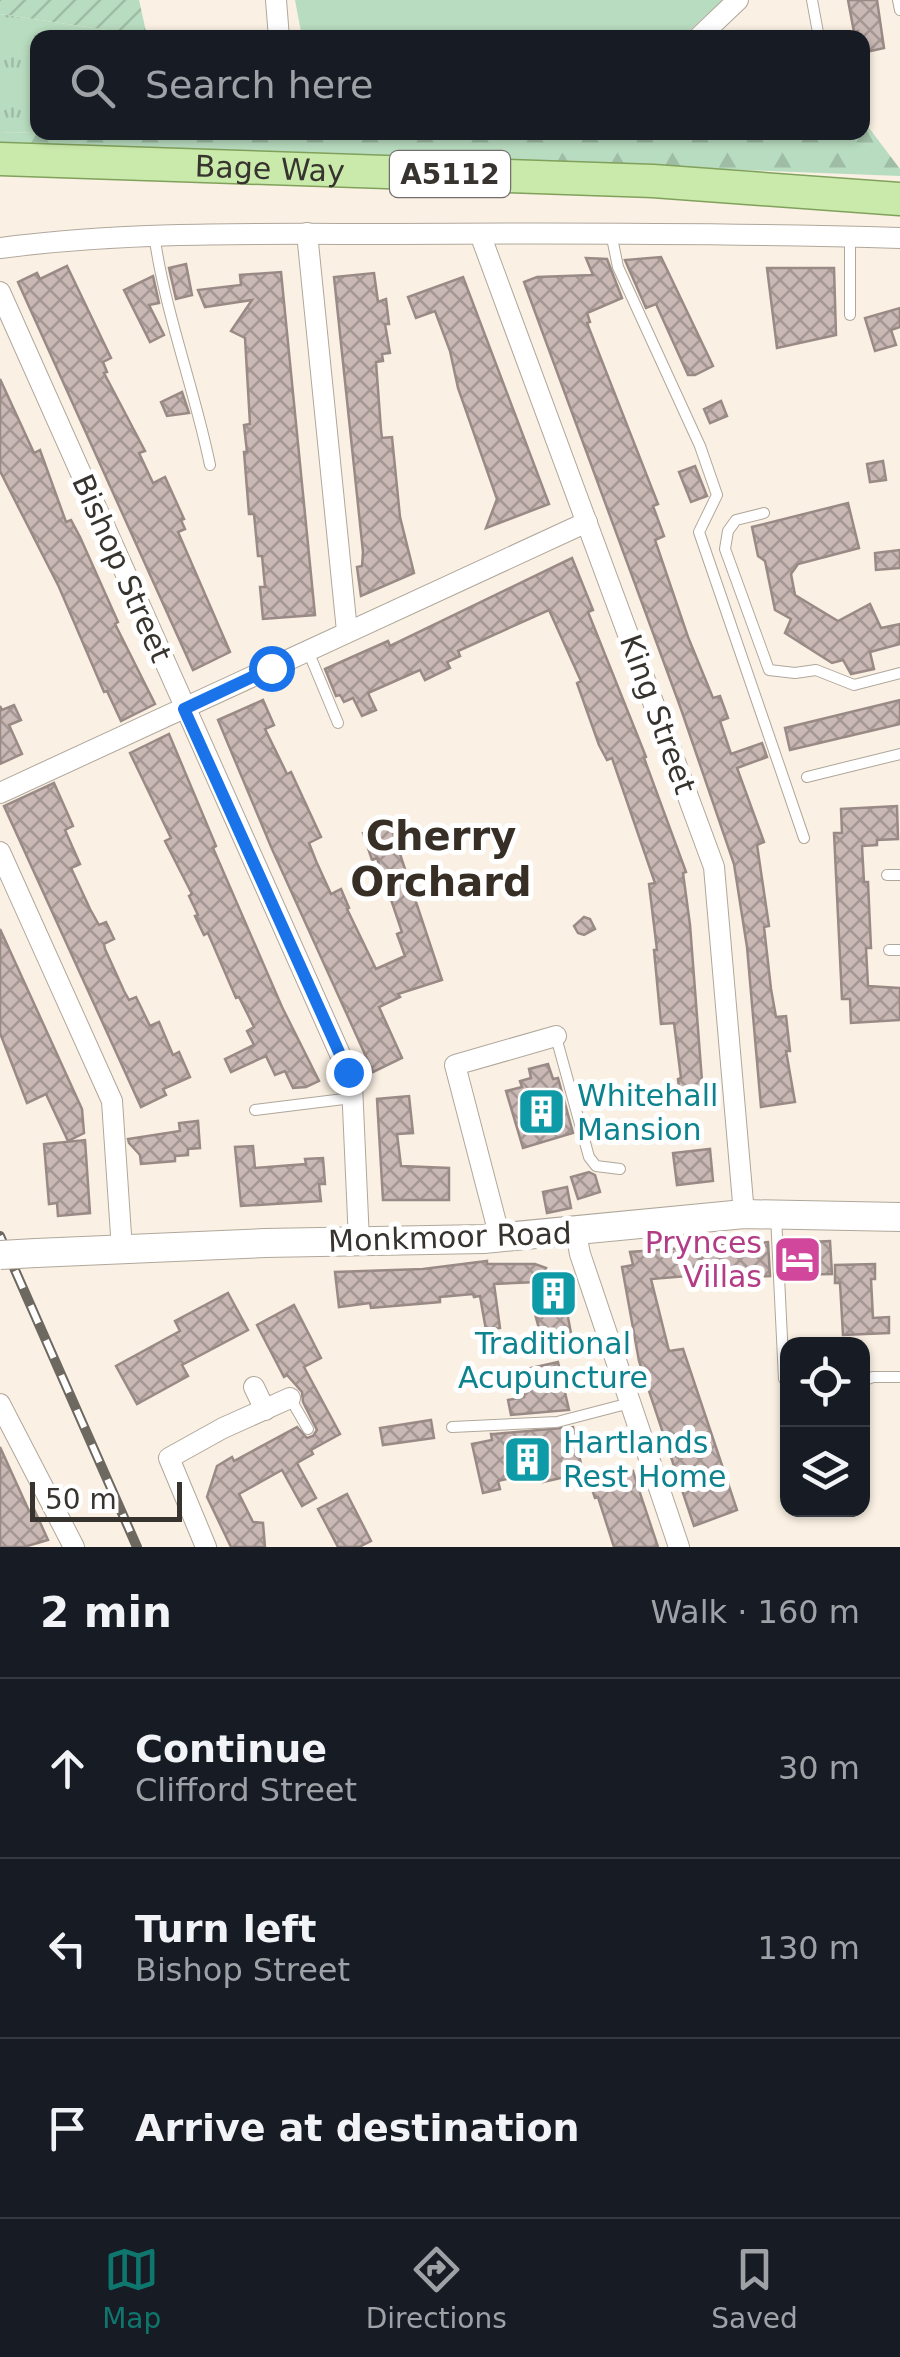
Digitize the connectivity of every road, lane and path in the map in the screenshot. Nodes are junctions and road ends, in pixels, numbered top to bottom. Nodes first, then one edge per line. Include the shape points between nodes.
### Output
1 (276, 0) edge
2 (738, 0) edge
3 (812, 0) edge
4 (898, 0) edge
5 (900, 10) edge
6 (278, 30) edge
7 (706, 30) edge
8 (818, 30) edge
9 (0, 159) edge
10 (900, 199) edge
11 (307, 233) junction
12 (611, 233) junction
13 (154, 234) junction
14 (480, 234) junction
15 (850, 237) junction
16 (900, 238) edge
17 (0, 248) edge
18 (0, 292) edge
19 (850, 315) dead end
20 (210, 465) dead end
21 (764, 513) dead end
22 (587, 522) junction
23 (348, 631) junction
24 (308, 651) junction
25 (900, 673) edge
26 (184, 709) junction
27 (338, 722) dead end
28 (900, 754) edge
29 (807, 778) dead end
30 (0, 793) edge
31 (804, 838) dead end
32 (0, 852) edge
33 (900, 874) edge
34 (887, 875) dead end
35 (556, 1036) joint
36 (352, 1098) junction
37 (254, 1110) dead end
38 (620, 1169) dead end
39 (744, 1214) junction
40 (776, 1215) junction
41 (900, 1218) edge
42 (576, 1233) junction
43 (500, 1238) junction
44 (359, 1241) junction
45 (122, 1250) junction
46 (0, 1255) edge
47 (782, 1337) edge
48 (900, 1377) edge
49 (870, 1378) edge
50 (254, 1387) dead end
51 (290, 1398) joint
52 (631, 1403) junction
53 (0, 1404) edge
54 (264, 1410) junction
55 (452, 1427) dead end
56 (308, 1429) dead end
57 (74, 1547) edge
58 (206, 1547) edge
59 (680, 1547) edge

1 - 6 street
2 - 7 street
3 - 8 lane
4 - 5 lane
9 - 10 main road, Bage Way / A5112 via 653,181
11 - 13 street
11 - 14 street
11 - 23 street
12 - 14 street
12 - 15 street
12 - 31 lane via 618,268 718,495 699,532
13 - 17 street
13 - 20 lane
14 - 22 street, King Street
15 - 16 street
15 - 19 lane
18 - 26 street, Bishop Street
21 - 25 lane via 736,520 725,550 769,670 816,670 854,686
22 - 23 street
22 - 39 street, King Street via 714,866
23 - 24 street
24 - 26 street
24 - 27 lane
26 - 30 street
26 - 36 street, Bishop Street via 348,1072
28 - 29 lane
32 - 45 street via 112,1101
33 - 34 lane
35 - 38 lane via 589,1157 596,1166
35 - 43 street via 455,1065
36 - 37 lane
36 - 44 street, Bishop Street
39 - 40 street, Monkmoor Road
39 - 42 street, Monkmoor Road
40 - 41 street, Monkmoor Road
40 - 47 lane
42 - 43 street, Monkmoor Road
42 - 52 street
43 - 44 street, Monkmoor Road
44 - 45 street, Monkmoor Road
45 - 46 street, Monkmoor Road, bridge
48 - 49 lane
50 - 54 street
51 - 54 street
51 - 56 lane
52 - 55 lane via 557,1422
52 - 59 street
53 - 57 street
54 - 58 street via 168,1458

